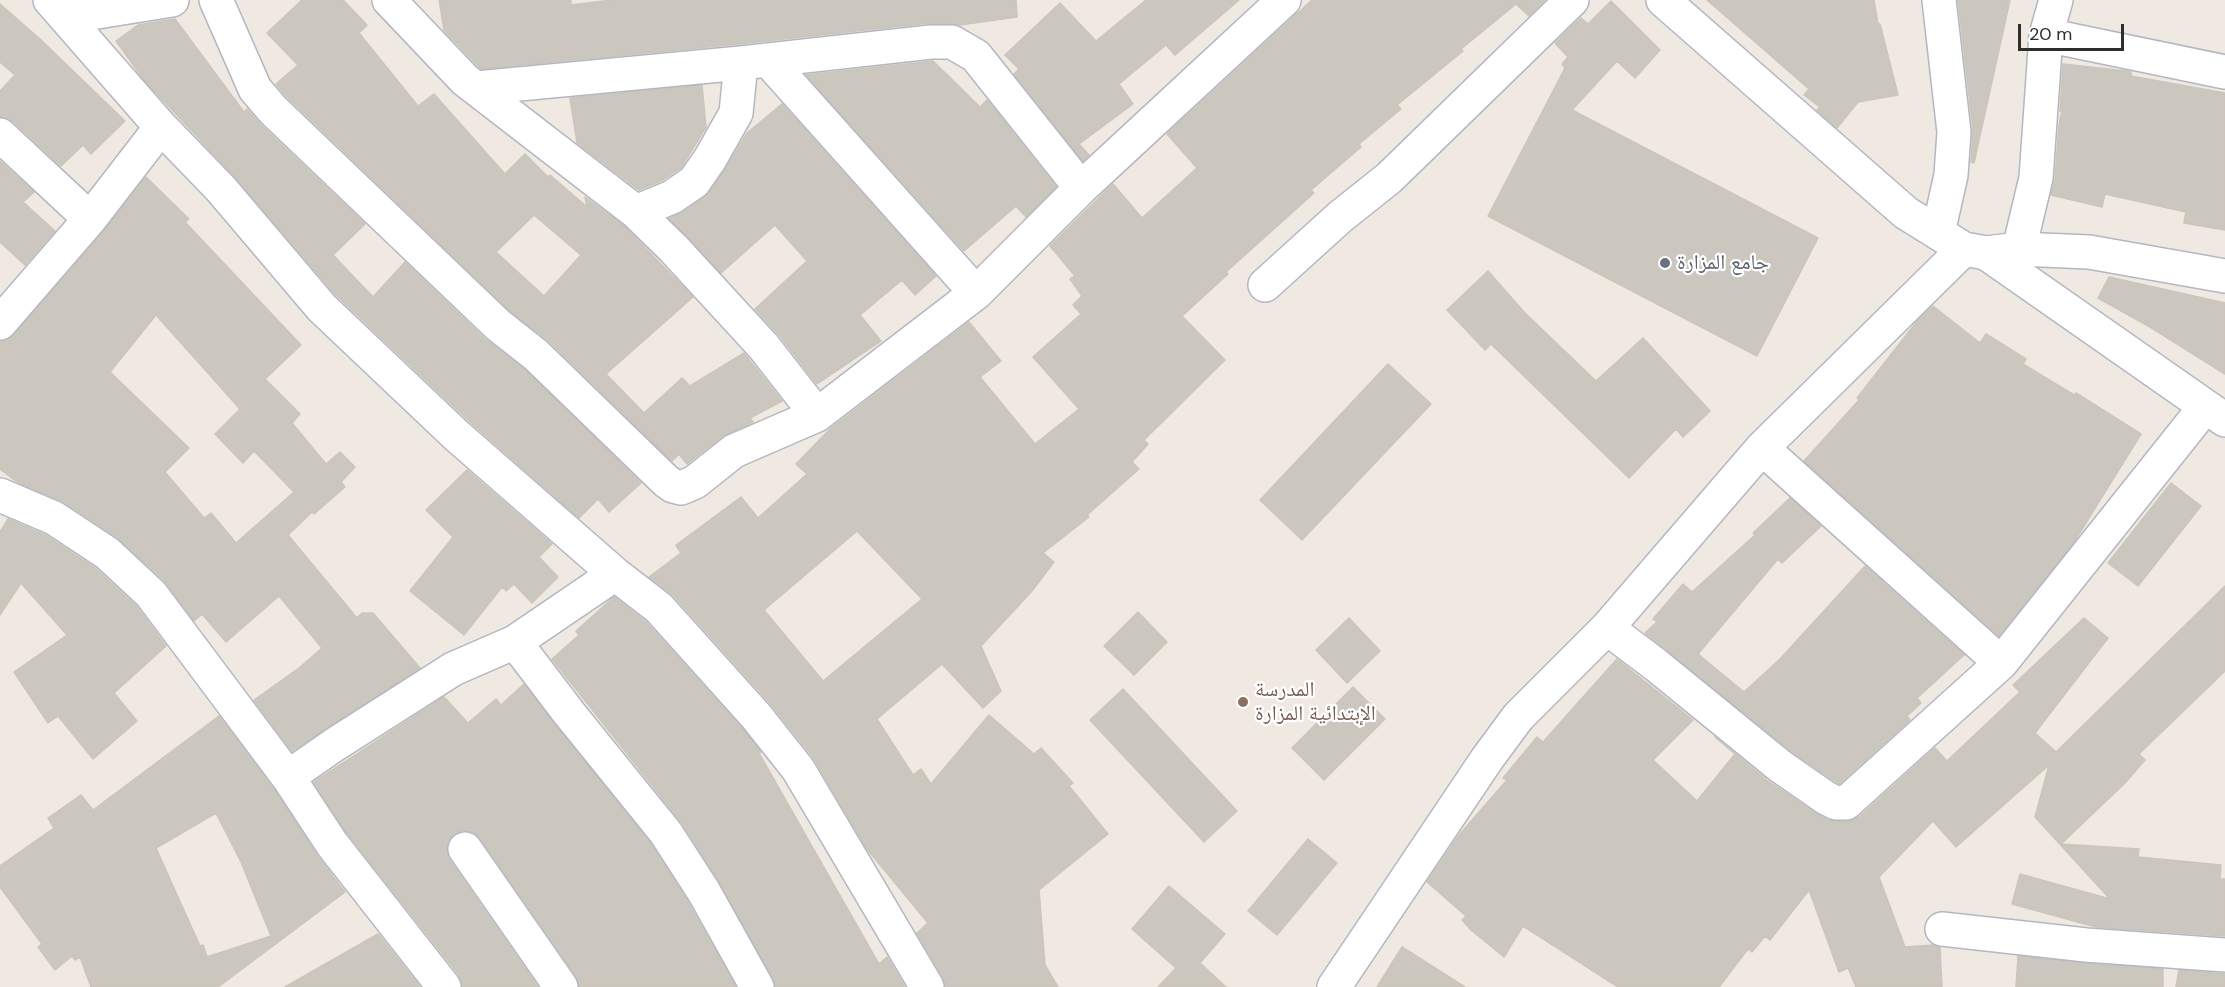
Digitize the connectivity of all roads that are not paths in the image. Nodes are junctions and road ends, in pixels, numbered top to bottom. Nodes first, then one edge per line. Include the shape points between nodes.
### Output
1 (172, 0) edge
2 (216, 0) edge
3 (389, 0) edge
4 (1284, 0) edge
5 (1572, 0) edge
6 (1663, 0) edge
7 (1939, 0) edge
8 (2056, 0) edge
9 (58, 8) edge
10 (2046, 35) junction
11 (754, 62) junction
12 (2225, 72) edge
13 (477, 88) junction
14 (161, 127) junction
15 (0, 135) edge
16 (1081, 188) junction
17 (636, 212) junction
18 (90, 219) junction
19 (1963, 245) junction
20 (2019, 249) junction
21 (2225, 276) edge
22 (1265, 285) dead end
23 (976, 293) junction
24 (0, 323) edge
25 (2215, 413) edge
26 (817, 415) junction
27 (1762, 448) junction
28 (0, 495) edge
29 (615, 574) junction
30 (1607, 628) junction
31 (515, 642) junction
32 (2001, 663) junction
33 (288, 777) junction
34 (465, 849) dead end
35 (1942, 929) dead end
36 (2225, 955) edge
37 (444, 987) edge
38 (561, 987) edge
39 (757, 987) edge
40 (927, 987) edge
41 (1334, 987) edge

1 - 9 street
2 - 26 street via 255,89 273,110 673,486 681,488 695,482 734,451
3 - 13 street
4 - 16 street
5 - 22 street via 1389,178
6 - 19 street via 1906,213
7 - 19 street via 1954,132 1951,175
8 - 10 street
9 - 14 street
10 - 12 street
10 - 20 street via 2036,178
11 - 13 street
11 - 16 street via 952,42 976,56
11 - 17 street via 736,113 694,182 672,197
11 - 23 street
13 - 17 street
14 - 18 street
14 - 29 street via 221,189 321,308 456,435
15 - 18 street
16 - 23 street
17 - 26 street via 764,347
18 - 24 street
19 - 20 street
19 - 25 street
19 - 27 street
20 - 21 street via 2089,252
23 - 26 street
25 - 32 street
27 - 30 street
27 - 32 street
28 - 33 street via 54,518 106,553 151,594
29 - 31 street
29 - 40 street via 659,608 798,769
30 - 32 street via 1780,766 1836,803 1846,803
30 - 41 street via 1518,717
31 - 33 street via 453,669
31 - 39 street via 666,833
33 - 37 street via 332,844
34 - 38 street
35 - 36 street

